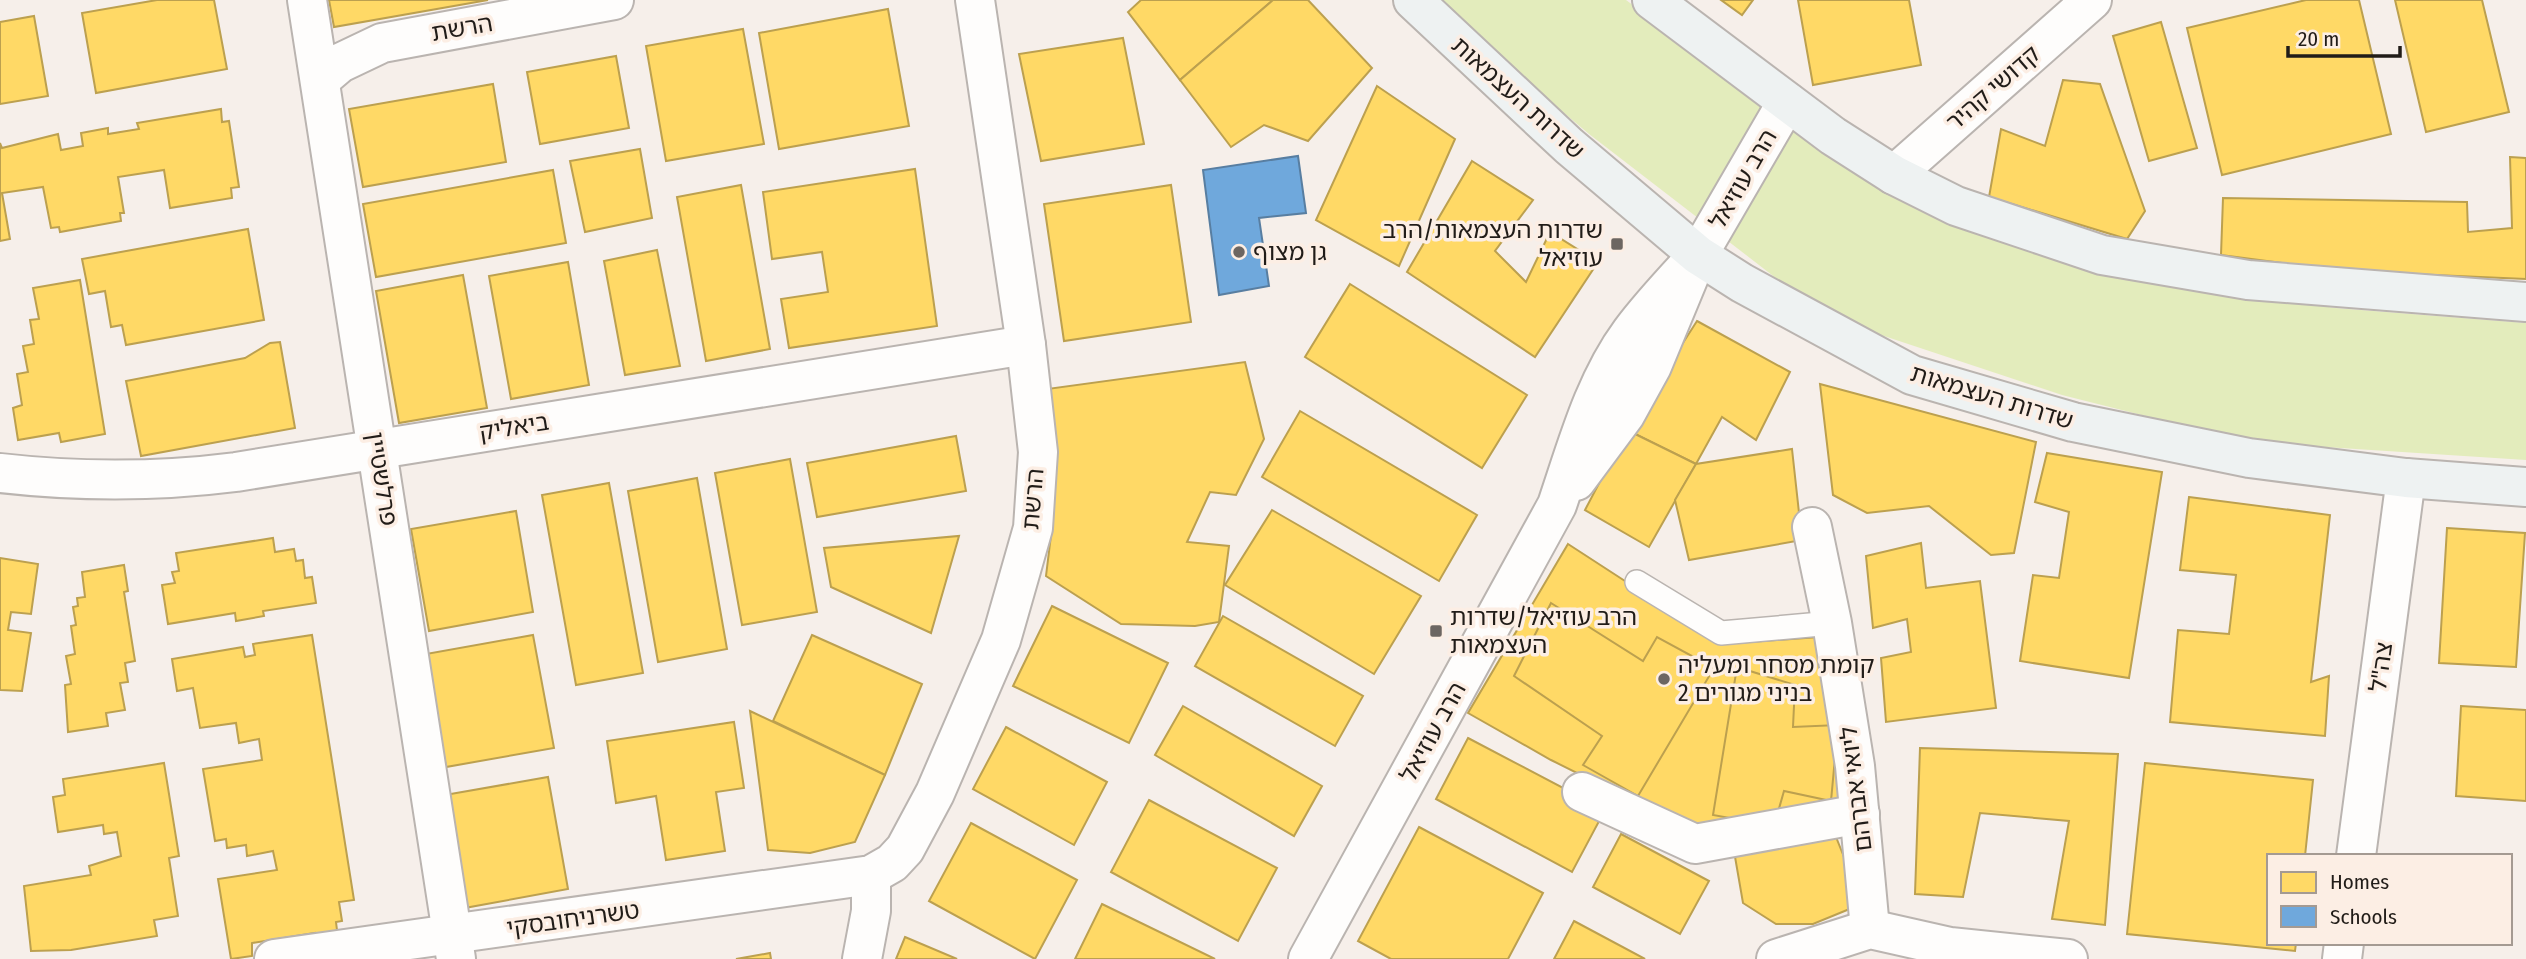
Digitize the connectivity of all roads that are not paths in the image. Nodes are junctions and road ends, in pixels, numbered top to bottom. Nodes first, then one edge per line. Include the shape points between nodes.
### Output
1 (307, 0) edge
2 (614, 0) edge
3 (975, 0) edge
4 (1413, 0) edge
5 (1652, 0) edge
6 (2092, 0) edge
7 (320, 80) junction
8 (1787, 102) junction
9 (1894, 175) junction
10 (1698, 255) junction
11 (2526, 302) edge
12 (1026, 345) junction
13 (377, 449) junction
14 (0, 472) edge
15 (2406, 478) junction
16 (2526, 487) edge
17 (1812, 527) dead end
18 (1637, 582) dead end
19 (1832, 623) junction
20 (1582, 792) dead end
21 (1860, 814) junction
22 (2356, 854) edge
23 (872, 875) junction
24 (1870, 929) junction
25 (454, 948) edge
26 (1951, 953) edge
27 (274, 959) edge
28 (862, 959) edge
29 (1308, 959) edge
30 (1776, 959) edge
31 (2068, 959) edge

1 - 7 street, פרלשטיין
2 - 7 street, הרשת via 382,43 340,63
3 - 12 street, הרשת
4 - 10 main road, שדרות העצמאות via 1569,146
5 - 8 main road
6 - 9 street, קדושי קהיר
7 - 13 street, פרלשטיין
8 - 9 main road
8 - 10 street, הרב עוזיאל
9 - 11 main road via 1956,206 2102,255 2248,280
10 - 15 main road, שדרות העצמאות via 1742,284 1912,375 2073,422 2249,458
10 - 29 street, הרב עוזיאל via 1630,333 1607,373 1557,505
12 - 13 street, ביאליק
12 - 23 street, הרשת via 1038,452 1030,541 1001,640 935,793 905,849
13 - 14 street, ביאליק via 185,478 62,480
13 - 25 street, פרלשטיין
15 - 16 main road, שדרות העצמאות
15 - 22 street, צה"ל
17 - 19 street, ליואי אברהם
18 - 19 lane via 1721,634
19 - 21 street, ליואי אברהם
20 - 21 street via 1695,844
21 - 24 street, ליואי אברהם
23 - 25 street, טשרניחובסקי
23 - 28 street
24 - 26 street
24 - 30 street
25 - 27 street, טשרניחובסקי
26 - 31 street

